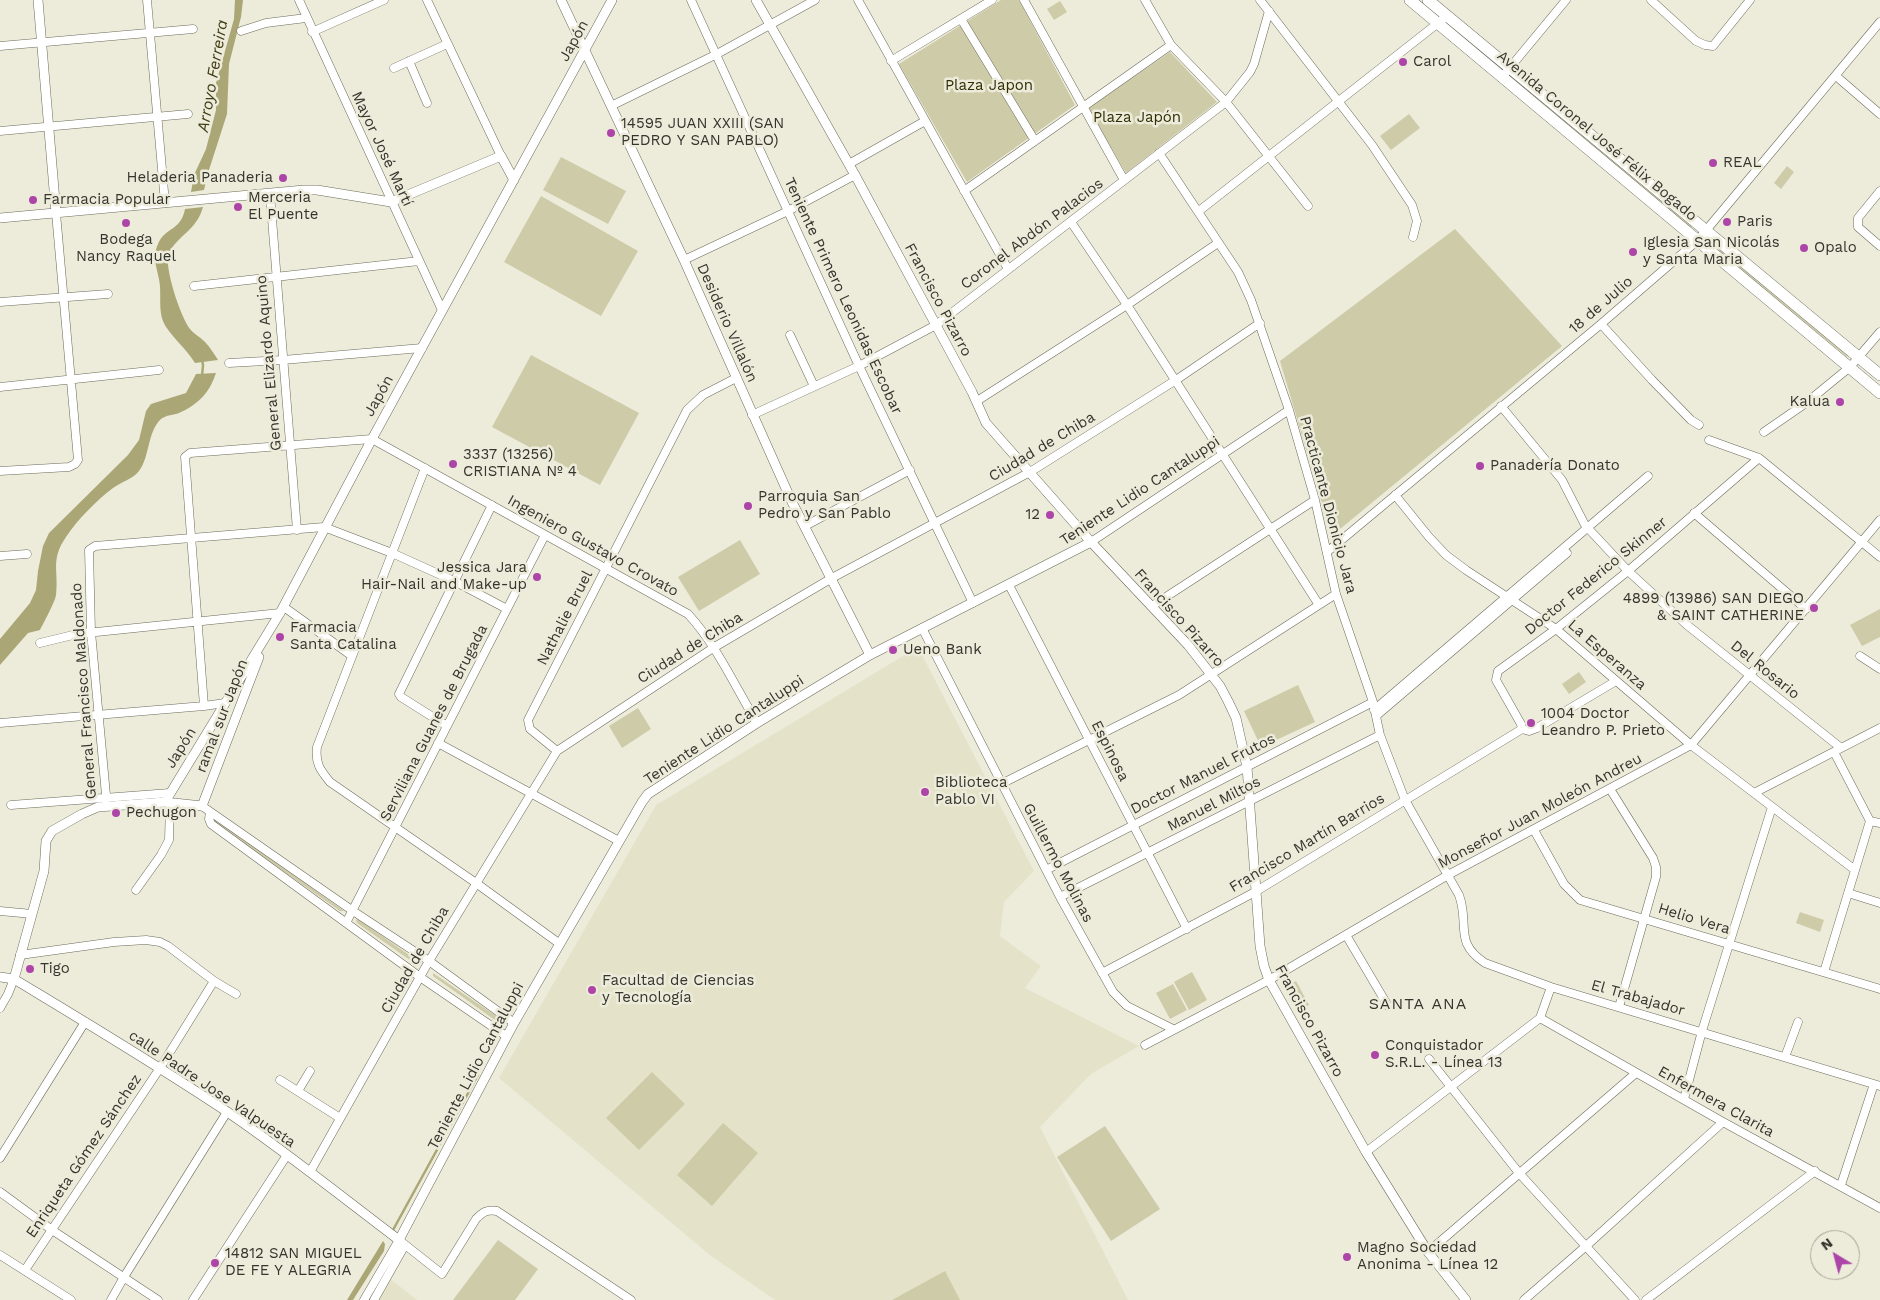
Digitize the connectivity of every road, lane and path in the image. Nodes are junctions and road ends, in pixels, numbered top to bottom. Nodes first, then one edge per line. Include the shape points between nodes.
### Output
1 (38, 0) edge
2 (147, 0) edge
3 (298, 0) edge
4 (384, 0) edge
5 (427, 0) edge
6 (561, 0) edge
7 (612, 0) edge
8 (691, 0) edge
9 (756, 0) edge
10 (815, 0) edge
11 (858, 0) edge
12 (992, 0) edge
13 (1024, 0) edge
14 (1145, 0) edge
15 (1260, 0) edge
16 (1410, 0) edge
17 (1428, 0) edge
18 (1566, 0) edge
19 (1651, 0) edge
20 (1750, 0) edge
21 (1269, 11) junction
22 (306, 18) junction
23 (961, 19) junction
24 (1443, 20) junction
25 (1880, 22) edge
26 (770, 26) junction
27 (192, 29) dead end
28 (241, 31) dead end
29 (312, 32) junction
30 (150, 33) junction
31 (42, 43) junction
32 (447, 44) junction
33 (1171, 45) junction
34 (0, 46) edge
35 (585, 50) junction
36 (717, 54) junction
37 (409, 61) junction
38 (891, 61) junction
39 (394, 68) dead end
40 (1506, 72) junction
41 (1836, 76) junction
42 (1226, 102) junction
43 (1338, 102) junction
44 (427, 103) dead end
45 (611, 106) junction
46 (1083, 107) junction
47 (188, 114) dead end
48 (1880, 114) edge
49 (157, 117) junction
50 (925, 120) junction
51 (49, 126) junction
52 (0, 131) edge
53 (1581, 135) junction
54 (1036, 141) junction
55 (1159, 153) junction
56 (501, 156) junction
57 (1268, 156) junction
58 (849, 164) junction
59 (855, 175) junction
60 (514, 180) junction
61 (1124, 180) junction
62 (964, 191) junction
63 (1880, 191) edge
64 (270, 194) junction
65 (391, 202) junction
66 (164, 203) junction
67 (1308, 206) dead end
68 (788, 211) junction
69 (1199, 211) junction
70 (56, 213) junction
71 (0, 218) edge
72 (1071, 222) junction
73 (1706, 230) junction
74 (1413, 237) dead end
75 (1698, 240) junction
76 (1218, 243) junction
77 (1880, 246) edge
78 (684, 260) junction
79 (419, 261) junction
80 (1008, 269) junction
81 (276, 277) junction
82 (194, 286) dead end
83 (108, 294) dead end
84 (64, 298) junction
85 (0, 302) edge
86 (1127, 305) junction
87 (442, 310) junction
88 (1260, 323) junction
89 (936, 324) junction
90 (1601, 324) junction
91 (1880, 332) edge
92 (790, 335) dead end
93 (422, 348) junction
94 (1859, 357) junction
95 (283, 360) junction
96 (229, 363) dead end
97 (859, 366) junction
98 (1850, 367) junction
99 (159, 370) dead end
100 (1880, 376) edge
101 (71, 378) junction
102 (736, 378) junction
103 (1176, 380) junction
104 (814, 386) junction
105 (0, 387) edge
106 (1880, 393) edge
107 (977, 401) junction
108 (1502, 406) junction
109 (1289, 410) junction
110 (752, 415) junction
111 (1699, 424) dead end
112 (1764, 432) dead end
113 (372, 439) junction
114 (1710, 440) dead end
115 (290, 445) junction
116 (1223, 455) junction
117 (1760, 458) junction
118 (425, 468) junction
119 (910, 470) junction
120 (0, 471) edge
121 (1030, 472) junction
122 (1648, 476) dead end
123 (1395, 495) junction
124 (1315, 500) junction
125 (492, 506) junction
126 (1694, 513) junction
127 (1880, 520) edge
128 (935, 525) junction
129 (805, 526) junction
130 (324, 527) junction
131 (296, 530) junction
132 (1270, 530) junction
133 (1590, 530) junction
134 (545, 535) junction
135 (190, 539) junction
136 (1091, 542) junction
137 (1862, 542) junction
138 (1326, 552) junction
139 (392, 553) junction
140 (27, 554) dead end
141 (0, 556) edge
142 (1880, 557) edge
143 (606, 568) junction
144 (1628, 571) junction
145 (832, 578) junction
146 (454, 581) junction
147 (1009, 585) junction
148 (1336, 594) junction
149 (1508, 599) junction
150 (973, 603) junction
151 (1319, 605) junction
152 (1152, 606) junction
153 (507, 609) junction
154 (1806, 609) junction
155 (282, 610) junction
156 (197, 622) junction
157 (922, 628) junction
158 (1556, 629) junction
159 (91, 632) junction
160 (267, 635) junction
161 (40, 643) dead end
162 (713, 648) junction
163 (870, 655) junction
164 (352, 656) junction
165 (1860, 656) dead end
166 (1880, 670) edge
167 (1212, 675) junction
168 (1750, 677) junction
169 (1616, 681) junction
170 (225, 703) junction
171 (204, 706) junction
172 (1374, 709) junction
173 (99, 715) junction
174 (0, 723) edge
175 (757, 723) junction
176 (447, 726) junction
177 (1880, 728) edge
178 (1522, 729) junction
179 (1380, 736) junction
180 (1088, 739) junction
181 (438, 742) junction
182 (1691, 745) junction
183 (1838, 750) junction
184 (557, 751) junction
185 (1247, 767) junction
186 (1001, 784) junction
187 (1610, 789) junction
188 (531, 792) junction
189 (170, 793) junction
190 (1754, 793) junction
191 (1405, 800) junction
192 (168, 802) junction
193 (1249, 802) junction
194 (104, 803) junction
195 (11, 805) dead end
196 (202, 806) junction
197 (1772, 807) junction
198 (210, 812) junction
199 (1870, 821) junction
200 (1880, 823) edge
201 (1133, 825) junction
202 (396, 827) junction
203 (1534, 830) junction
204 (619, 841) junction
205 (1148, 853) junction
206 (1046, 870) junction
207 (1855, 870) junction
208 (1448, 875) junction
209 (476, 883) junction
210 (136, 890) dead end
211 (1255, 892) junction
212 (1848, 893) junction
213 (1060, 897) junction
214 (1880, 903) edge
215 (0, 910) edge
216 (353, 911) junction
217 (32, 914) junction
218 (1643, 919) junction
219 (346, 923) junction
220 (1186, 929) junction
221 (1346, 935) junction
222 (560, 944) junction
223 (1730, 945) junction
224 (20, 955) junction
225 (429, 961) junction
226 (1824, 972) junction
227 (1102, 973) junction
228 (0, 977) edge
229 (420, 977) junction
230 (14, 978) junction
231 (1269, 980) junction
232 (214, 981) junction
233 (1551, 987) junction
234 (1880, 989) edge
235 (236, 994) dead end
236 (1388, 1006) dead end
237 (1619, 1007) junction
238 (0, 1008) edge
239 (1540, 1018) junction
240 (85, 1022) junction
241 (514, 1022) junction
242 (1798, 1022) dead end
243 (1173, 1029) junction
244 (1702, 1031) junction
245 (506, 1036) junction
246 (1145, 1044) dead end
247 (1785, 1056) junction
248 (1429, 1059) dead end
249 (160, 1068) junction
250 (310, 1071) dead end
251 (1636, 1073) junction
252 (280, 1080) dead end
253 (1877, 1085) edge
254 (1450, 1088) junction
255 (298, 1091) junction
256 (1684, 1099) junction
257 (227, 1112) junction
258 (340, 1118) junction
259 (1723, 1122) junction
260 (1366, 1152) junction
261 (287, 1155) junction
262 (0, 1158) edge
263 (1815, 1171) junction
264 (310, 1172) junction
265 (1519, 1173) junction
266 (1841, 1186) junction
267 (0, 1192) edge
268 (1880, 1208) edge
269 (52, 1230) junction
270 (402, 1243) junction
271 (1585, 1247) junction
272 (1428, 1252) junction
273 (0, 1255) edge
274 (25, 1270) junction
275 (124, 1277) junction
276 (71, 1300) edge
277 (112, 1300) edge
278 (158, 1300) edge
279 (193, 1300) edge
280 (364, 1300) edge
281 (374, 1300) edge
282 (631, 1300) edge
283 (1466, 1300) edge
284 (1524, 1300) edge
285 (1635, 1300) edge
286 (1646, 1300) edge

1 - 31 street
2 - 30 street
3 - 22 street, Mayor José Martí
4 - 29 street
5 - 32 street
6 - 35 street, Desiderio Villalón
7 - 35 street, Japón
8 - 36 street, Teniente Primero Leonidas Escobar
9 - 26 street, Francisco Pizarro
10 - 26 street
11 - 38 street
12 - 23 street
13 - 46 street
14 - 33 street
15 - 21 street
16 - 24 main road, Avenida Coronel José Félix Bogado
17 - 24 main road, Avenida Coronel José Félix Bogado
18 - 40 street
19 - 20 street via 1696,41 1714,46
21 - 42 street, Coronel Abdón Palacios via 1254,64
21 - 43 street
22 - 28 street via 266,23
22 - 29 street, Mayor José Martí
23 - 38 street
23 - 54 street
24 - 40 main road, Avenida Coronel José Félix Bogado
24 - 43 street
25 - 41 street, 18 de Julio
26 - 36 street
26 - 58 street, Francisco Pizarro
27 - 30 street
29 - 65 street, Mayor José Martí
30 - 31 street
30 - 49 street
31 - 34 street
31 - 51 street
32 - 37 street
32 - 56 street
33 - 42 street
33 - 46 street
35 - 45 street, Desiderio Villalón
35 - 60 street, Japón
36 - 45 street
36 - 68 street, Teniente Primero Leonidas Escobar
37 - 39 street
37 - 44 street
38 - 50 street
40 - 53 main road, Avenida Coronel José Félix Bogado
41 - 48 street
41 - 73 street, 18 de Julio
42 - 55 street, Coronel Abdón Palacios
42 - 57 street
43 - 57 street
43 - 74 street via 1372,145 1412,205 1417,221
45 - 78 street, Desiderio Villalón
46 - 54 street
46 - 61 street
47 - 49 street
49 - 51 street
49 - 66 street
50 - 58 street
50 - 62 street
51 - 52 street
51 - 70 street
53 - 73 main road, Avenida Coronel José Félix Bogado
53 - 75 main road, Avenida Coronel José Félix Bogado
54 - 62 street
55 - 61 street, Coronel Abdón Palacios
55 - 69 street, Practicante Dionicio Jara
56 - 60 street
56 - 65 street
57 - 67 street
57 - 69 street
58 - 59 street, Francisco Pizarro
59 - 68 street
59 - 89 street, Francisco Pizarro
60 - 87 street, Japón
61 - 72 street, Coronel Abdón Palacios
62 - 80 street
63 - 77 street via 1858,218 1858,227
64 - 65 street via 317,190
64 - 66 street
64 - 81 street, General Elizardo Aquino
65 - 79 street, Mayor José Martí
66 - 70 street
68 - 78 street
68 - 97 street, Teniente Primero Leonidas Escobar
69 - 76 street, Practicante Dionicio Jara
70 - 71 street
70 - 84 street
72 - 80 street, Coronel Abdón Palacios
72 - 86 street
73 - 75 street, 18 de Julio
73 - 94 main road, Avenida Coronel José Félix Bogado
75 - 90 street, 18 de Julio
75 - 98 main road, Avenida Coronel José Félix Bogado
76 - 86 street
76 - 88 street, Practicante Dionicio Jara via 1238,272
78 - 102 street, Desiderio Villalón
79 - 81 street
79 - 87 street, Mayor José Martí
80 - 89 street, Coronel Abdón Palacios
81 - 82 street
81 - 95 street, General Elizardo Aquino
83 - 84 street
84 - 85 street
84 - 101 street
86 - 103 street
86 - 107 street
87 - 93 street, Japón
88 - 103 street, Ciudad de Chiba
88 - 109 street, Practicante Dionicio Jara
89 - 97 street, Coronel Abdón Palacios
89 - 107 street, Francisco Pizarro
90 - 108 street, 18 de Julio
90 - 111 street via 1691,420
91 - 94 street
92 - 104 street
93 - 95 street
93 - 113 street, Japón
94 - 98 street
94 - 100 main road, Avenida Coronel José Félix Bogado
95 - 96 street
95 - 115 street, General Elizardo Aquino
97 - 104 street, Coronel Abdón Palacios
97 - 119 street, Teniente Primero Leonidas Escobar
98 - 106 main road, Avenida Coronel José Félix Bogado
98 - 112 street
99 - 101 street
101 - 105 street
101 - 120 street via 77,462 69,467
102 - 110 street, Desiderio Villalón
102 - 143 street, Nathalie Bruel via 703,395 687,410
103 - 116 street
103 - 121 street, Ciudad de Chiba
104 - 110 street, Coronel Abdón Palacios
107 - 121 street, Francisco Pizarro via 986,423
108 - 123 street, 18 de Julio
108 - 133 street, Del Rosario via 1562,480
109 - 116 street, Teniente Lidio Cantaluppi
109 - 124 street, Practicante Dionicio Jara
110 - 129 street, Desiderio Villalón
113 - 115 street
113 - 118 street, Ingeniero Gustavo Crovato
113 - 130 street, Japón
114 - 117 street
115 - 131 street, General Elizardo Aquino
115 - 135 street via 190,453 185,457
116 - 132 street
116 - 136 street, Teniente Lidio Cantaluppi
117 - 126 street, Doctor Federico Skinner
117 - 137 street
118 - 125 street, Ingeniero Gustavo Crovato
118 - 139 street
119 - 128 street, Teniente Primero Leonidas Escobar
119 - 129 street
121 - 128 street, Ciudad de Chiba
121 - 136 street, Francisco Pizarro
122 - 133 street, Doctor Manuel Frutos
123 - 138 street, 18 de Julio
123 - 149 street, La Esperanza via 1446,555
124 - 132 street
124 - 138 street, Practicante Dionicio Jara
125 - 134 street, Ingeniero Gustavo Crovato
125 - 146 street
126 - 144 street, Doctor Federico Skinner
126 - 154 street
127 - 137 street, Monseñor Juan Moleón Andreu
128 - 145 street, Ciudad de Chiba
128 - 150 street, Teniente Primero Leonidas Escobar
129 - 145 street, Desiderio Villalón
130 - 131 street
130 - 139 street
130 - 155 street, Japón
131 - 135 street
132 - 151 street
132 - 152 street
133 - 144 street, Del Rosario
133 - 149 street, Doctor Manuel Frutos
134 - 143 street, Ingeniero Gustavo Crovato
134 - 153 street, Serviliana Guanes de Brugada
135 - 156 street
135 - 159 street, General Francisco Maldonado via 95,546 90,550
136 - 147 street, Teniente Lidio Cantaluppi
136 - 152 street, Francisco Pizarro
137 - 142 street
137 - 154 street, Monseñor Juan Moleón Andreu
138 - 148 street, Practicante Dionicio Jara
139 - 146 street
139 - 164 street
140 - 141 street
143 - 162 street, Ingeniero Gustavo Crovato via 688,614
143 - 184 street, Nathalie Bruel via 528,720 530,729
144 - 158 street, Doctor Federico Skinner
144 - 168 street, Del Rosario
145 - 162 street, Ciudad de Chiba
145 - 163 street, Desiderio Villalón
146 - 153 street
146 - 176 street via 399,694
147 - 150 street, Teniente Lidio Cantaluppi
147 - 180 street, Espinosa
148 - 151 street
148 - 172 street, Practicante Dionicio Jara
149 - 158 street, La Esperanza
149 - 172 street, Doctor Manuel Frutos
150 - 157 street, Teniente Lidio Cantaluppi
151 - 167 street
152 - 167 street, Francisco Pizarro
153 - 176 street, Serviliana Guanes de Brugada
154 - 168 street, Monseñor Juan Moleón Andreu
155 - 156 street
155 - 160 street, Japón
155 - 164 street
156 - 159 street
156 - 171 street
157 - 163 street, Teniente Lidio Cantaluppi
157 - 186 street, Guillermo Molinas
158 - 169 street, La Esperanza
158 - 178 street, Doctor Federico Skinner via 1498,671 1496,680
159 - 161 street
159 - 173 street, General Francisco Maldonado
160 - 170 street, Japón
160 - 196 street, ramal sur Japón
162 - 175 street, Ingeniero Gustavo Crovato
162 - 184 street, Ciudad de Chiba
163 - 175 street, Teniente Lidio Cantaluppi
164 - 202 street via 315,758 330,782
165 - 166 street
167 - 180 street via 1179,695
167 - 185 street, Francisco Pizarro via 1236,718
168 - 182 street, Monseñor Juan Moleón Andreu
168 - 183 street, Del Rosario
169 - 178 street, Francisco Martín Barrios via 1537,728
169 - 182 street, La Esperanza
170 - 171 street
170 - 189 street, Japón
171 - 173 street
172 - 179 street, Practicante Dionicio Jara
172 - 185 street, Doctor Manuel Frutos
173 - 174 street
173 - 194 street, General Francisco Maldonado
175 - 204 street, Teniente Lidio Cantaluppi via 648,794
176 - 181 street, Serviliana Guanes de Brugada
177 - 183 street
178 - 191 street, Francisco Martín Barrios
179 - 191 street, Practicante Dionicio Jara
179 - 193 street, Manuel Miltos
180 - 186 street
180 - 201 street, Espinosa
181 - 188 street
181 - 202 street, Serviliana Guanes de Brugada
182 - 187 street, Monseñor Juan Moleón Andreu
182 - 190 street, La Esperanza
183 - 190 street
183 - 199 street, Del Rosario
184 - 188 street, Ciudad de Chiba
185 - 193 street, Francisco Pizarro
185 - 201 street, Doctor Manuel Frutos
186 - 206 street, Guillermo Molinas
187 - 203 street, Monseñor Juan Moleón Andreu
187 - 218 street via 1656,867
188 - 204 street
188 - 209 street, Ciudad de Chiba
189 - 192 street, Japón
189 - 194 street
190 - 197 street, La Esperanza
191 - 208 street, Practicante Dionicio Jara
191 - 211 street, Francisco Martín Barrios
192 - 194 street
192 - 196 street
192 - 210 street, Japón via 169,840
193 - 205 street, Manuel Miltos
193 - 211 street, Francisco Pizarro
194 - 195 street
194 - 217 street, General Francisco Maldonado via 48,835 44,871
196 - 198 street
197 - 207 street, La Esperanza
197 - 223 street
198 - 216 street
198 - 219 street via 211,824
199 - 200 street
199 - 207 street
201 - 205 street, Espinosa
201 - 206 street, Doctor Manuel Frutos
202 - 209 street
202 - 216 street, Serviliana Guanes de Brugada
203 - 208 street, Monseñor Juan Moleón Andreu
203 - 218 street, Helio Vera via 1564,884 1580,900
204 - 222 street, Teniente Lidio Cantaluppi
205 - 213 street, Manuel Miltos
205 - 220 street, Espinosa
206 - 213 street, Guillermo Molinas
207 - 212 street
208 - 221 street, Monseñor Juan Moleón Andreu
208 - 233 street, El Trabajador via 1463,905 1464,937 1476,957
209 - 222 street
209 - 225 street, Ciudad de Chiba
211 - 220 street, Francisco Martín Barrios
211 - 231 street, Francisco Pizarro via 1260,946
212 - 214 street
212 - 226 street
213 - 227 street, Guillermo Molinas
215 - 217 street
216 - 219 street, Serviliana Guanes de Brugada
216 - 225 street
217 - 224 street, General Francisco Maldonado
218 - 223 street, Helio Vera
218 - 237 street
219 - 229 street
220 - 227 street, Francisco Martín Barrios
221 - 231 street, Monseñor Juan Moleón Andreu
221 - 236 street
222 - 241 street, Teniente Lidio Cantaluppi
223 - 226 street, Helio Vera
223 - 244 street
224 - 230 street, General Francisco Maldonado
224 - 232 street via 146,940 168,946
225 - 229 street, Ciudad de Chiba
225 - 241 street
226 - 234 street, Helio Vera
227 - 243 street, Guillermo Molinas via 1121,1002
228 - 230 street, calle Padre Jose Valpuesta
229 - 245 street
229 - 258 street, Ciudad de Chiba
230 - 238 street, General Francisco Maldonado
230 - 240 street, calle Padre Jose Valpuesta
231 - 243 street, Monseñor Juan Moleón Andreu
231 - 260 street, Francisco Pizarro
232 - 235 street
232 - 249 street, Enriqueta Gómez Sánchez
233 - 237 street, El Trabajador
233 - 239 street
237 - 244 street, El Trabajador
239 - 251 street, Enfermera Clarita
239 - 254 street
240 - 249 street, calle Padre Jose Valpuesta
240 - 262 street
241 - 245 street, Teniente Lidio Cantaluppi
242 - 247 street
243 - 246 street, Monseñor Juan Moleón Andreu
244 - 247 street, El Trabajador
244 - 256 street
245 - 270 street, Teniente Lidio Cantaluppi
247 - 253 street, El Trabajador
248 - 254 street
249 - 257 street, calle Padre Jose Valpuesta
249 - 269 street, Enriqueta Gómez Sánchez
250 - 255 street
251 - 256 street, Enfermera Clarita
251 - 265 street
252 - 255 street
253 - 266 street
254 - 260 street
254 - 265 street
255 - 258 street
256 - 259 street, Enfermera Clarita
257 - 261 street, calle Padre Jose Valpuesta
257 - 275 street
258 - 264 street, Ciudad de Chiba
259 - 263 street, Enfermera Clarita
259 - 271 street
260 - 272 street, Francisco Pizarro
261 - 264 street, calle Padre Jose Valpuesta
261 - 279 street
263 - 266 street, Enfermera Clarita
263 - 286 street
264 - 270 street, calle Padre Jose Valpuesta
265 - 271 street
265 - 272 street
266 - 268 street, Enfermera Clarita
267 - 269 street
269 - 274 street, Enriqueta Gómez Sánchez
269 - 275 street
270 - 280 street, Teniente Lidio Cantaluppi
270 - 281 street
270 - 282 street via 442,1274 476,1219 488,1210 497,1211
271 - 284 street
271 - 285 street
272 - 283 street, Francisco Pizarro
273 - 274 street
274 - 276 street
275 - 277 street
275 - 278 street

